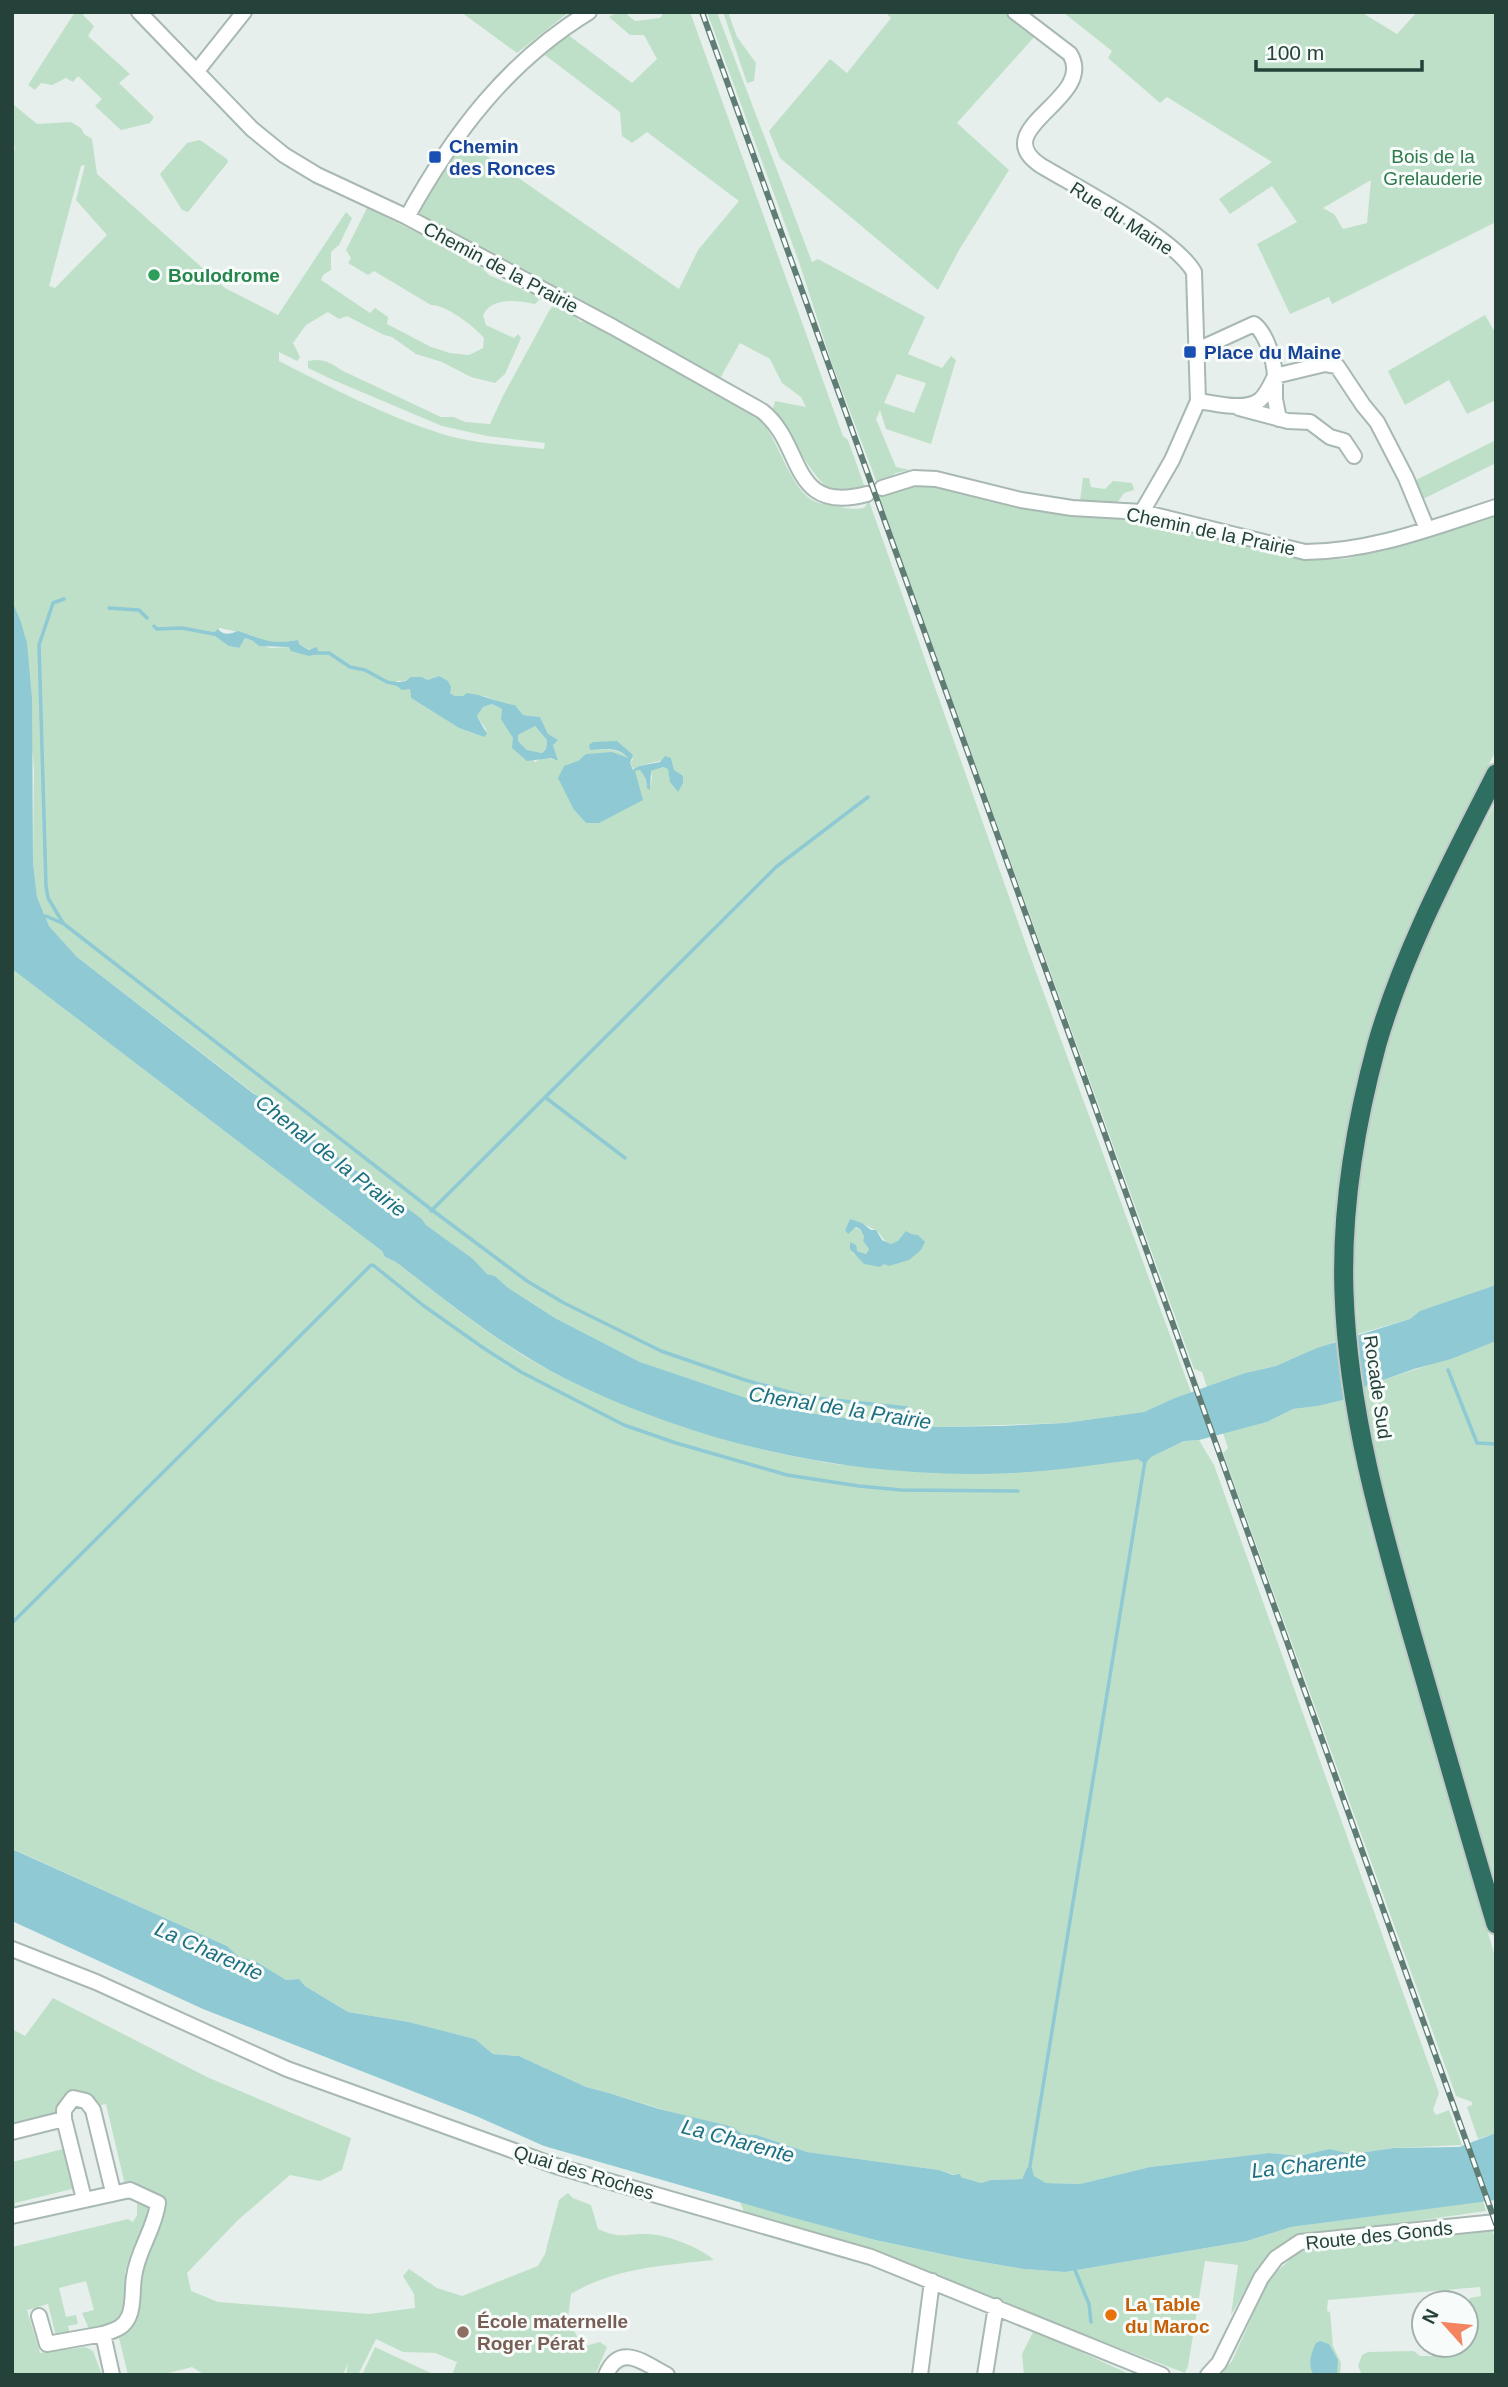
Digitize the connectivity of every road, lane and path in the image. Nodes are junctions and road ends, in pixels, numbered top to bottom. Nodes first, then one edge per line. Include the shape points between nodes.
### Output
1 (139, 12) edge
2 (244, 12) edge
3 (589, 12) edge
4 (1015, 12) edge
5 (197, 71) junction
6 (407, 217) junction
7 (1197, 347) junction
8 (1276, 376) junction
9 (1198, 401) junction
10 (1231, 406) junction
11 (1279, 419) junction
12 (1354, 456) dead end
13 (882, 488) dead end
14 (867, 494) dead end
15 (1496, 507) edge
16 (1142, 512) junction
17 (1427, 529) junction
18 (1496, 774) edge
19 (1496, 786) edge
20 (1454, 857) junction
21 (1496, 1924) edge
22 (12, 1949) edge
23 (64, 2119) junction
24 (12, 2132) edge
25 (113, 2192) junction
26 (84, 2199) junction
27 (12, 2216) edge
28 (1496, 2222) edge
29 (932, 2281) junction
30 (996, 2306) junction
31 (39, 2316) dead end
32 (103, 2334) junction
33 (112, 2375) edge
34 (606, 2375) edge
35 (667, 2375) edge
36 (920, 2375) edge
37 (985, 2375) edge
38 (1162, 2375) edge
39 (1208, 2375) edge

1 - 5 street, Chemin de la Prairie
2 - 5 street
3 - 6 street via 531,54 486,98
4 - 7 street, Rue du Maine via 1070,54 1076,71 1069,87 1027,136 1028,154 1148,231 1190,265 1195,279
5 - 6 street, Chemin de la Prairie via 284,155
6 - 14 street, Chemin de la Prairie via 762,411 775,423 802,475 817,491 842,499
7 - 8 street via 1254,324 1269,348
7 - 9 street, Rue du Maine
8 - 10 street via 1261,399
8 - 11 street
8 - 17 street via 1325,364 1337,366 1377,422
9 - 10 street
9 - 16 street, Rue du Maine
10 - 11 street
11 - 12 street via 1310,422 1344,441
13 - 16 street, Chemin de la Prairie via 926,477 1021,500
15 - 17 street, Chemin de la Prairie
16 - 17 street, Chemin de la Prairie via 1305,552 1376,544
18 - 20 highway, Rocade Sud
19 - 20 highway, Rocade Sud
20 - 21 highway, Rocade Sud via 1391,1003 1370,1076 1348,1187 1344,1294 1358,1423 1375,1505
22 - 29 street, Quai des Roches via 287,2069 556,2166 871,2257
23 - 24 street
23 - 25 street via 64,2110 73,2098 86,2101 93,2110
23 - 26 street
25 - 26 street
25 - 32 street via 130,2190 158,2203 134,2275 130,2315 120,2329
26 - 27 street
28 - 39 street, Route des Gonds via 1300,2242 1276,2258 1261,2278 1219,2363
29 - 30 street, Quai des Roches
29 - 36 street
30 - 37 street
30 - 38 street, Quai des Roches
31 - 32 street via 47,2344
32 - 33 street
34 - 35 street via 623,2356

